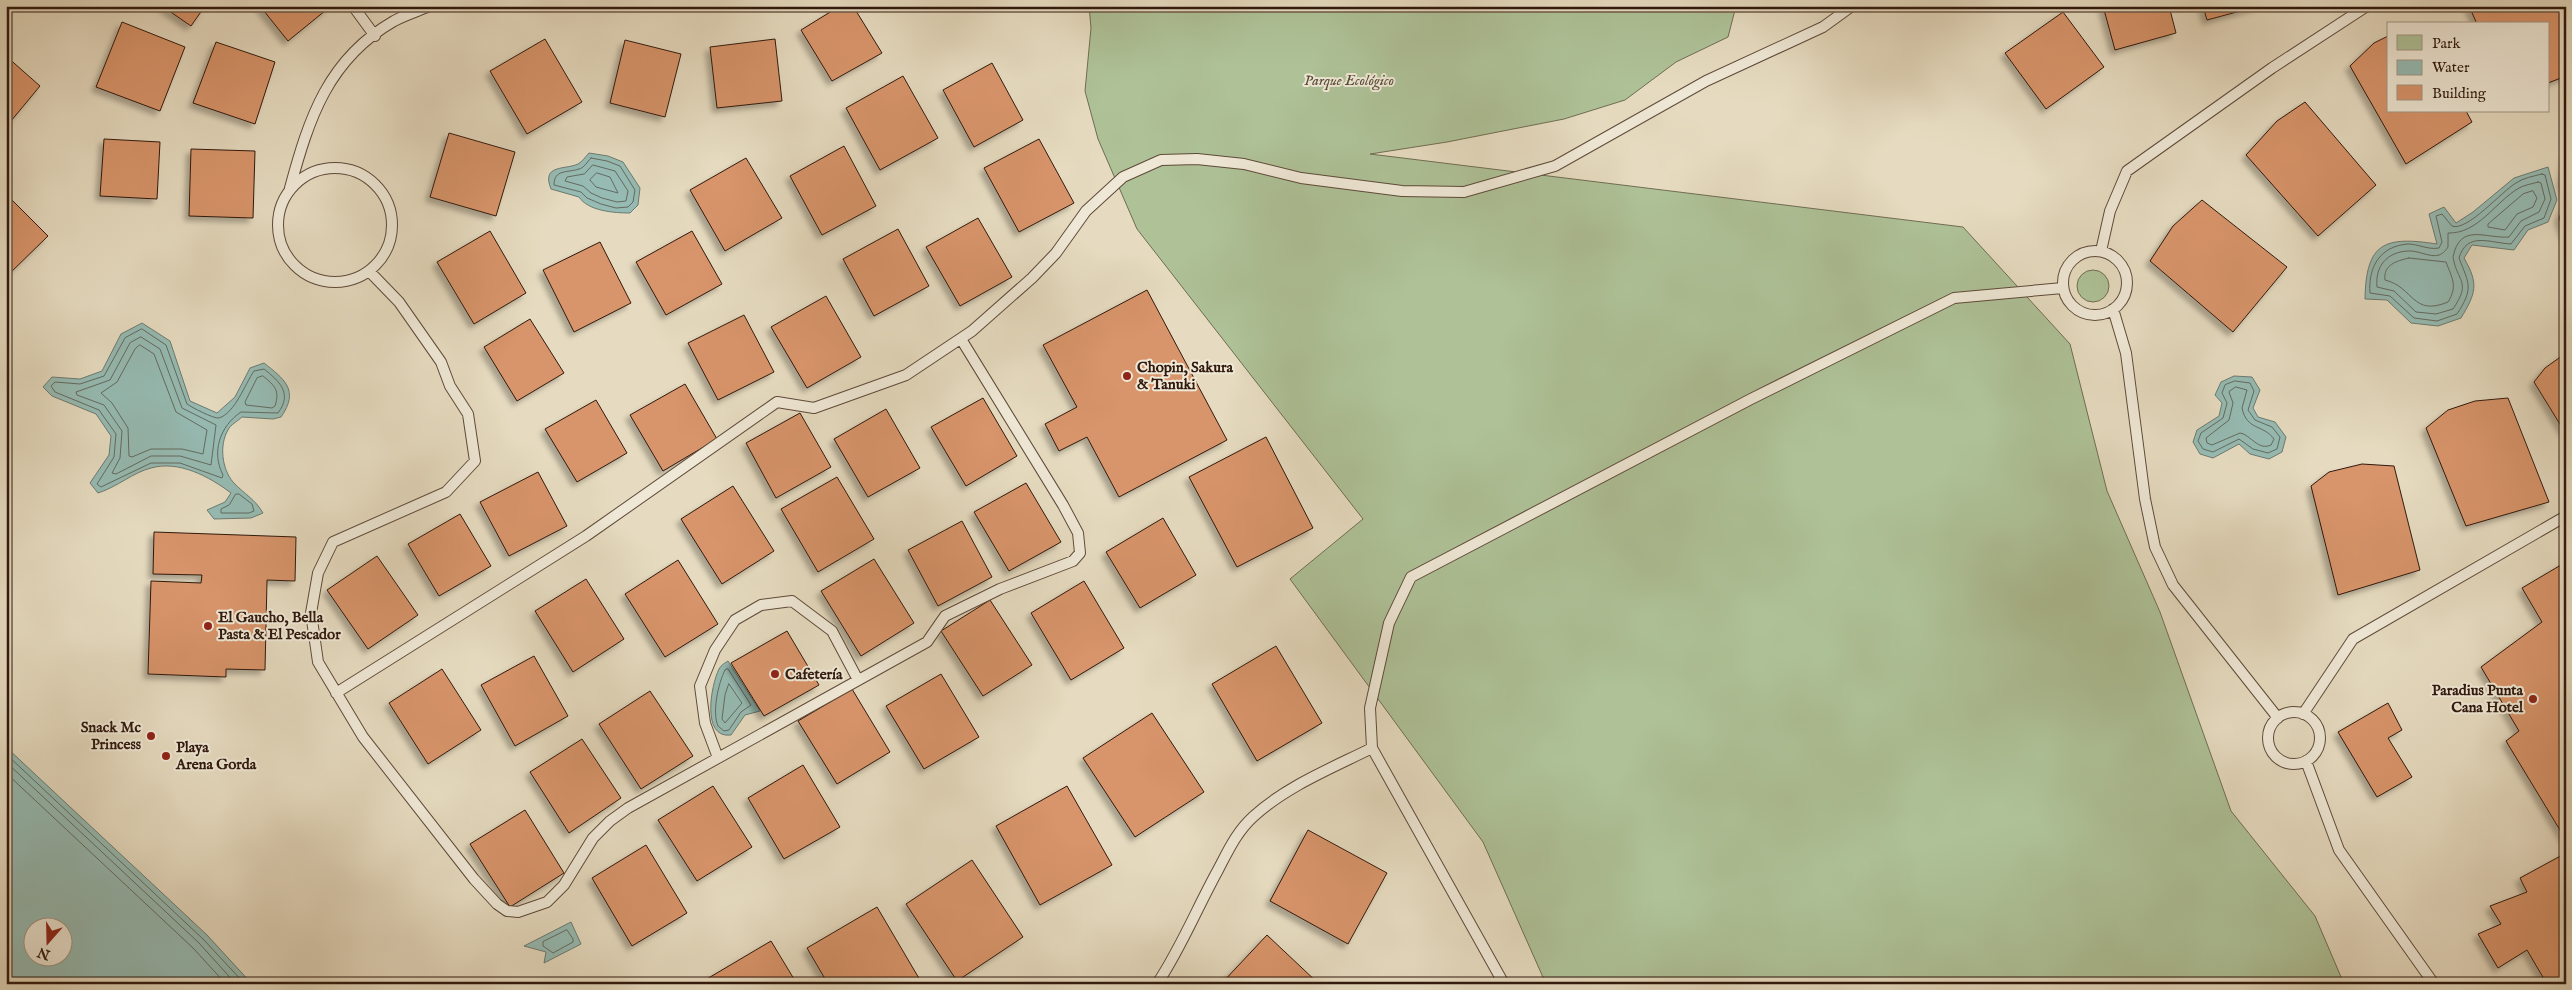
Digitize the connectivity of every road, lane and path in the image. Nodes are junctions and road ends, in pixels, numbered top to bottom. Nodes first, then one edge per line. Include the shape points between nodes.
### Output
1 (353, 6) edge
2 (430, 6) edge
3 (1852, 6) edge
4 (2367, 6) edge
5 (375, 36) junction
6 (289, 190) junction
7 (2101, 251) junction
8 (369, 271) junction
9 (2063, 288) junction
10 (2113, 309) junction
11 (961, 339) junction
12 (2566, 516) edge
13 (858, 680) junction
14 (336, 694) junction
15 (2303, 714) junction
16 (2278, 718) junction
17 (1372, 748) junction
18 (718, 758) junction
19 (2306, 761) junction
20 (1157, 984) edge
21 (1504, 984) edge
22 (2434, 984) edge

1 - 5 lane
2 - 5 lane via 394,21
3 - 11 lane via 1823,26 1706,81 1555,166 1464,192 1402,192 1301,178 1244,164 1197,159 1161,160 1123,177 1086,211 1056,253 1032,278
4 - 7 lane via 2272,68 2126,171 2110,212
5 - 6 lane via 344,62 329,81 317,103
6 - 8 lane via 282,201 277,225 283,249 298,269 309,276 333,282 346,281
6 - 8 lane via 308,174 333,168 358,172 378,188 390,208 392,230 385,253
7 - 9 lane via 2091,251 2072,259 2062,277
7 - 10 lane via 2119,262 2127,281 2126,292
8 - 14 lane via 398,302 441,362 450,386 468,414 475,461 446,492 333,542 318,573 311,613 318,662
9 - 10 lane via 2070,302 2082,312 2093,315
9 - 17 lane via 1954,298 1411,577 1389,624 1370,708
10 - 16 lane via 2126,354 2145,499 2155,547 2173,585
11 - 13 lane via 1063,505 1078,534 1080,553 1073,561 1000,589 945,616 927,642
11 - 14 lane via 906,375 814,408 777,402 586,536
12 - 15 lane via 2353,639
13 - 18 lane
13 - 18 lane via 832,631 792,601 761,606 736,620 715,650 700,686 705,723
14 - 18 lane via 363,737 474,879 507,911 518,912 547,902 564,885 593,838 610,821
15 - 16 lane via 2295,712
15 - 19 lane via 2316,724 2320,732 2318,749
16 - 19 lane via 2269,732 2271,749 2282,761
17 - 20 lane via 1285,792 1253,817 1234,839
17 - 21 lane
19 - 22 lane via 2339,850

